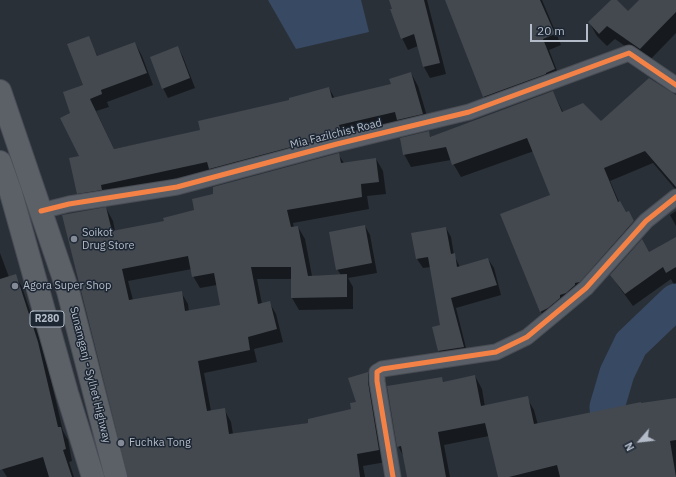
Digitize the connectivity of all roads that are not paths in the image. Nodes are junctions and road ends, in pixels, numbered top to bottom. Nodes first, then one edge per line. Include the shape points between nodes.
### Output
1 (676, 84) edge
2 (0, 91) edge
3 (0, 162) edge
4 (6, 195) edge
5 (676, 196) edge
6 (41, 210) junction
7 (93, 477) edge
8 (116, 477) edge
9 (393, 477) edge

1 - 6 street, Mia Fazilchist Road via 629,53 468,112 177,187
2 - 6 main road, Sunamganj - Sylhet Highway / R280
3 - 4 main road, R280
4 - 7 main road, R280
5 - 9 street via 646,221 586,288 528,337 496,352 376,372
6 - 8 main road, Sunamganj - Sylhet Highway / R280 via 68,291

